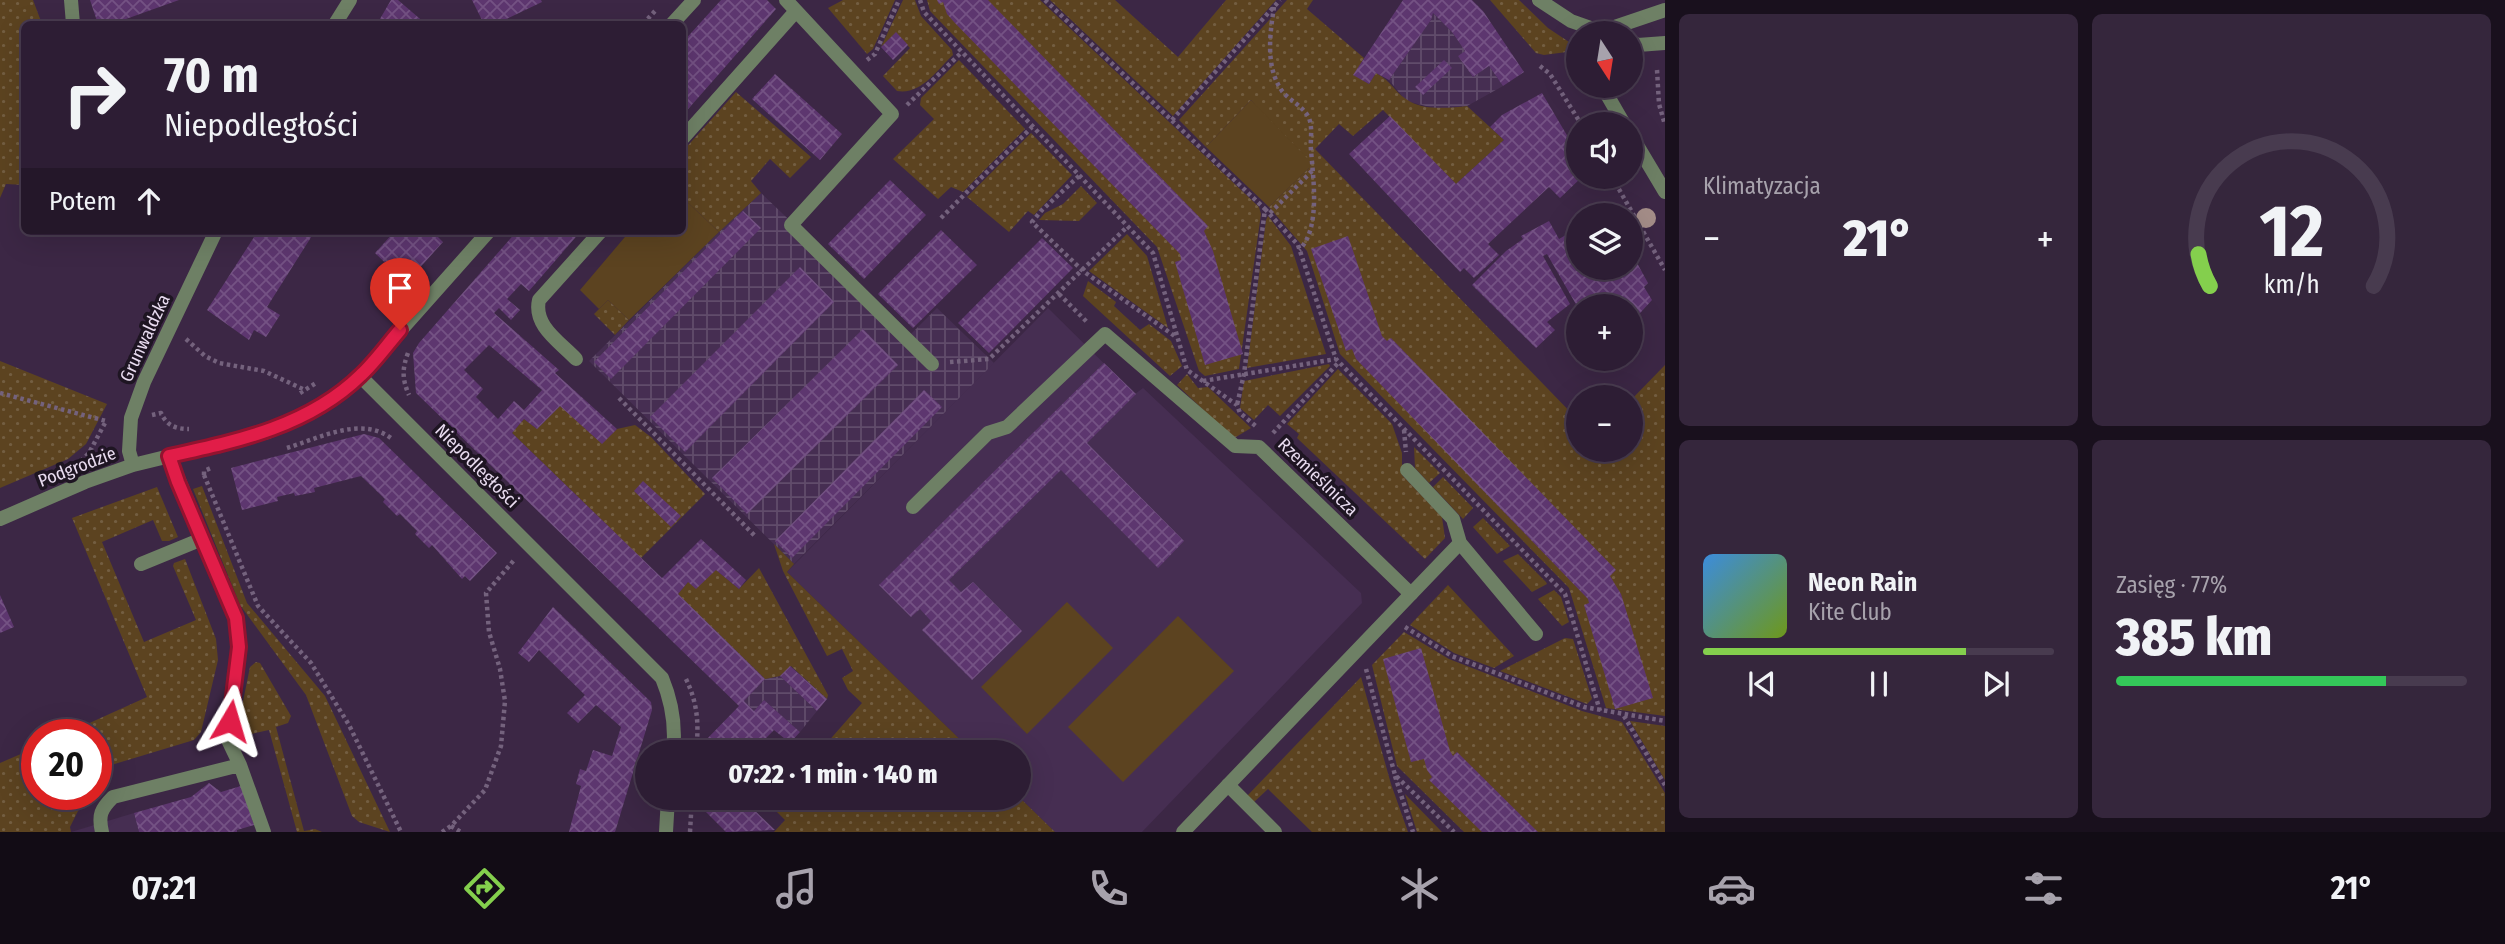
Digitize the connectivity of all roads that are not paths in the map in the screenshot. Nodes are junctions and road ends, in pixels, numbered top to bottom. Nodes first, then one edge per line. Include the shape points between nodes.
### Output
1 (71, 0) edge
2 (349, 0) edge
3 (694, 0) edge
4 (1539, 0) edge
5 (791, 5) edge
6 (1665, 10) edge
7 (74, 21) edge
8 (337, 21) edge
9 (675, 21) edge
10 (1571, 21) edge
11 (1634, 21) edge
12 (1665, 43) edge
13 (1643, 45) edge
14 (686, 134) edge
15 (1643, 155) edge
16 (1665, 192) edge
17 (214, 235) edge
18 (485, 235) edge
19 (597, 235) edge
20 (576, 359) dead end
21 (932, 364) road end
22 (360, 376) junction
23 (169, 456) junction
24 (133, 465) junction
25 (1407, 470) dead end
26 (913, 507) dead end
27 (0, 519) edge
28 (202, 539) junction
29 (1460, 543) junction
30 (141, 564) dead end
31 (1411, 594) junction
32 (1536, 634) dead end
33 (673, 740) edge
34 (240, 765) junction
35 (1228, 785) junction
36 (667, 810) edge
37 (102, 832) edge
38 (264, 832) edge
39 (666, 832) edge
40 (1183, 832) edge
41 (1275, 832) edge

1 - 7 street
2 - 8 street
3 - 9 street
4 - 10 street
5 - 14 street
5 - 21 street via 892,114 791,225
6 - 11 street
12 - 13 street
15 - 16 street
17 - 24 street, Grunwaldzka via 131,418
18 - 22 street
19 - 20 street via 539,300 537,310 539,321
22 - 23 street via 320,408 268,432
22 - 33 street, Niepodległości via 662,677 670,698
23 - 24 street, Podgrodzie
23 - 28 street
24 - 27 street, Podgrodzie
25 - 29 street via 1453,519
26 - 31 street, Rzemieślnicza via 988,433 1007,427 1105,334 1235,446 1259,447
28 - 30 street
28 - 34 street via 236,618 239,647 228,740
29 - 31 street
29 - 32 street
31 - 35 street
34 - 37 street via 113,797 99,816
34 - 38 street
35 - 40 street
35 - 41 street
36 - 39 street

